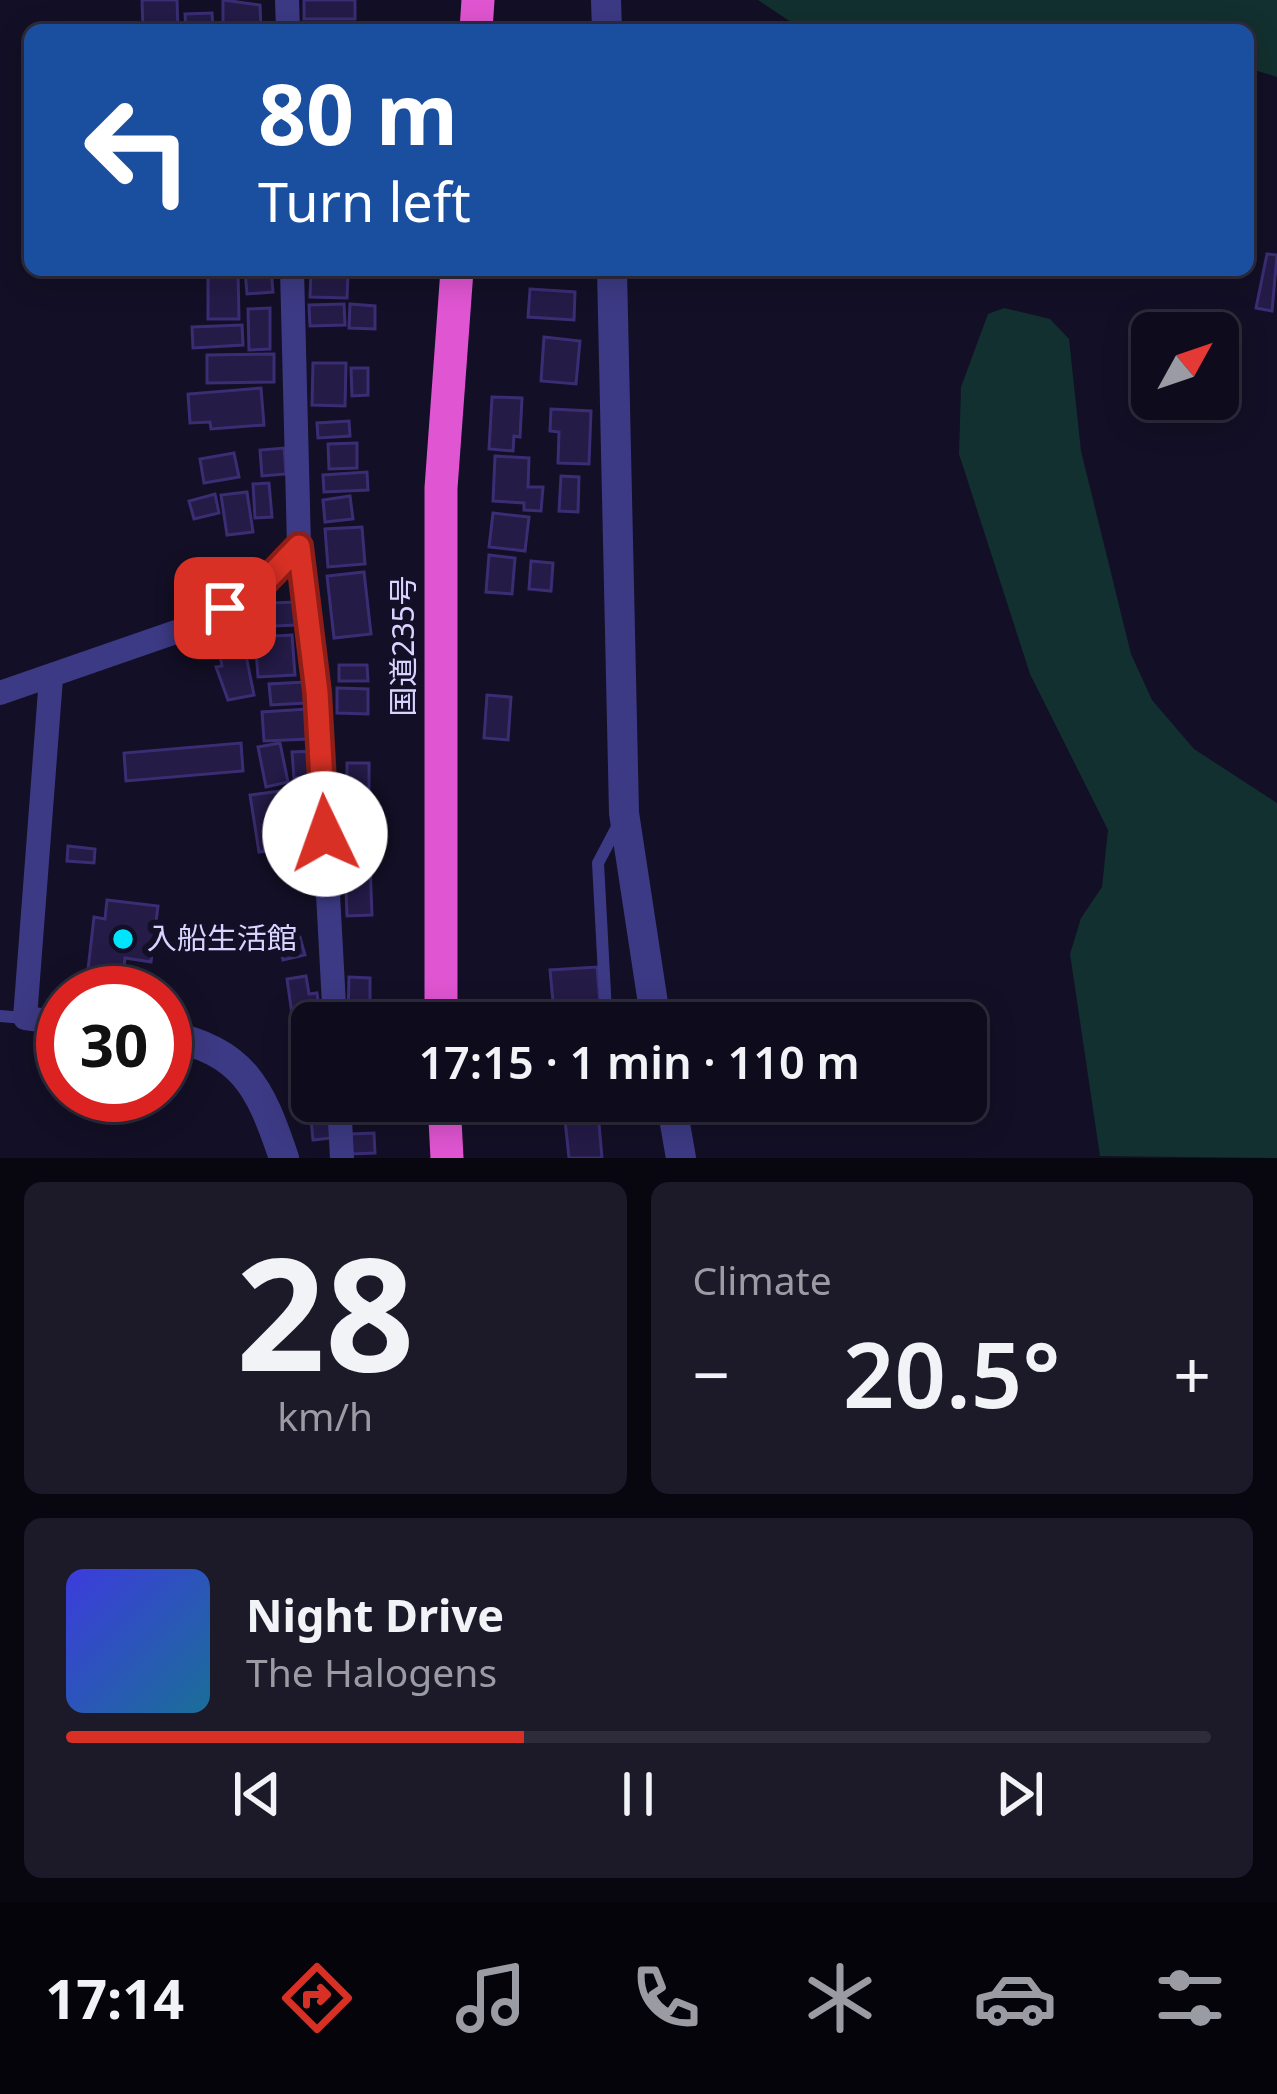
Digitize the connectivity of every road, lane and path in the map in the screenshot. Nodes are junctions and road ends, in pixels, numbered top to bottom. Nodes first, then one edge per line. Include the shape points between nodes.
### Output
1 (292, 276) edge
2 (458, 276) edge
3 (612, 276) edge
4 (299, 546) junction
5 (51, 678) junction
6 (0, 693) edge
7 (624, 813) junction
8 (334, 1002) edge
9 (441, 1002) edge
10 (605, 1002) edge
11 (652, 1002) edge
12 (13, 1017) edge
13 (192, 1040) edge
14 (340, 1122) edge
15 (445, 1122) edge
16 (674, 1122) edge
17 (284, 1158) edge
18 (343, 1158) edge
19 (447, 1158) edge
20 (681, 1158) edge

1 - 4 street
2 - 9 highway, 国道235号 via 441,488
3 - 7 street
4 - 5 street via 257,590 193,626
4 - 8 street via 317,692
5 - 6 street
5 - 12 street
7 - 10 lane via 598,863
7 - 11 street
13 - 17 street via 237,1064 263,1097
14 - 18 street
15 - 19 highway
16 - 20 street

